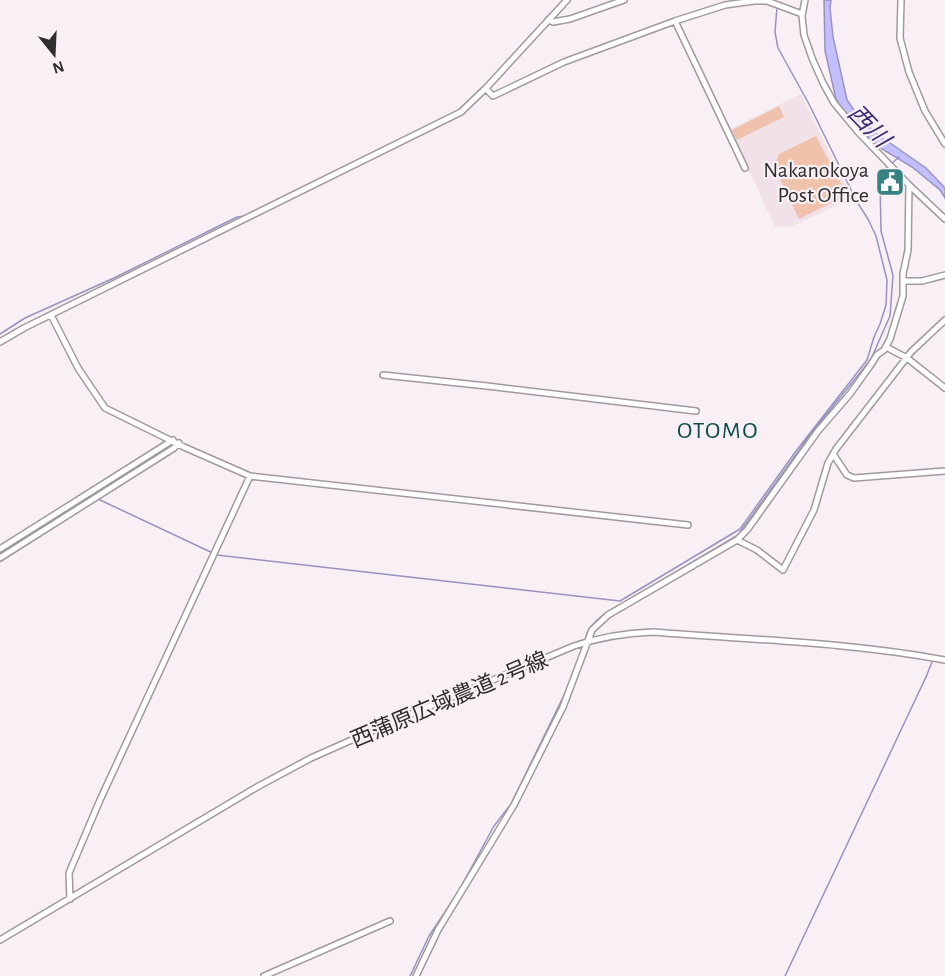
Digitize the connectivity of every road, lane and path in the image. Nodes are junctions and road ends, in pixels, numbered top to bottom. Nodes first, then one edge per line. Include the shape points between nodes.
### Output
1 (567, 0) edge
2 (624, 0) edge
3 (805, 0) edge
4 (901, 0) edge
5 (732, 2) edge
6 (802, 14) junction
7 (548, 20) junction
8 (675, 21) junction
9 (486, 89) junction
10 (944, 142) edge
11 (745, 168) dead end
12 (909, 185) junction
13 (945, 219) edge
14 (945, 275) edge
15 (903, 281) junction
16 (51, 315) junction
17 (945, 320) edge
18 (0, 342) edge
19 (886, 347) junction
20 (907, 358) junction
21 (383, 375) dead end
22 (945, 388) edge
23 (696, 411) dead end
24 (173, 440) junction
25 (179, 443) junction
26 (833, 454) junction
27 (945, 471) edge
28 (250, 476) junction
29 (688, 525) dead end
30 (737, 540) junction
31 (0, 549) edge
32 (0, 558) edge
33 (588, 641) junction
34 (945, 660) edge
35 (70, 899) junction
36 (390, 921) dead end
37 (0, 940) edge
38 (264, 976) edge
39 (416, 976) edge

1 - 7 street
2 - 7 street via 570,19
3 - 6 street
4 - 10 street via 900,38 909,72 925,111
5 - 6 street via 767,1
5 - 8 street
6 - 12 street via 812,58 834,103
7 - 9 street
8 - 9 street via 564,62 493,96
8 - 11 street
9 - 16 street via 461,111
12 - 13 street
12 - 15 street via 908,250
14 - 15 street
15 - 19 street via 903,296
16 - 18 street
16 - 24 street via 78,368 105,408
17 - 20 street
19 - 20 street
19 - 30 street
20 - 22 street
20 - 26 street
21 - 23 street
24 - 25 street
24 - 31 street
25 - 28 street
25 - 32 street
26 - 27 street via 847,475 854,478
26 - 30 street via 814,510 783,570
28 - 29 street
28 - 35 street via 69,873
30 - 33 street via 608,615 592,630
33 - 34 street, 西蒲原広域農道 2号線 via 653,632 779,640
33 - 35 street, 西蒲原広域農道 2号線 via 311,758
33 - 39 street via 563,707 514,805 438,930
35 - 37 street, 西蒲原広域農道 2号線
36 - 38 street

